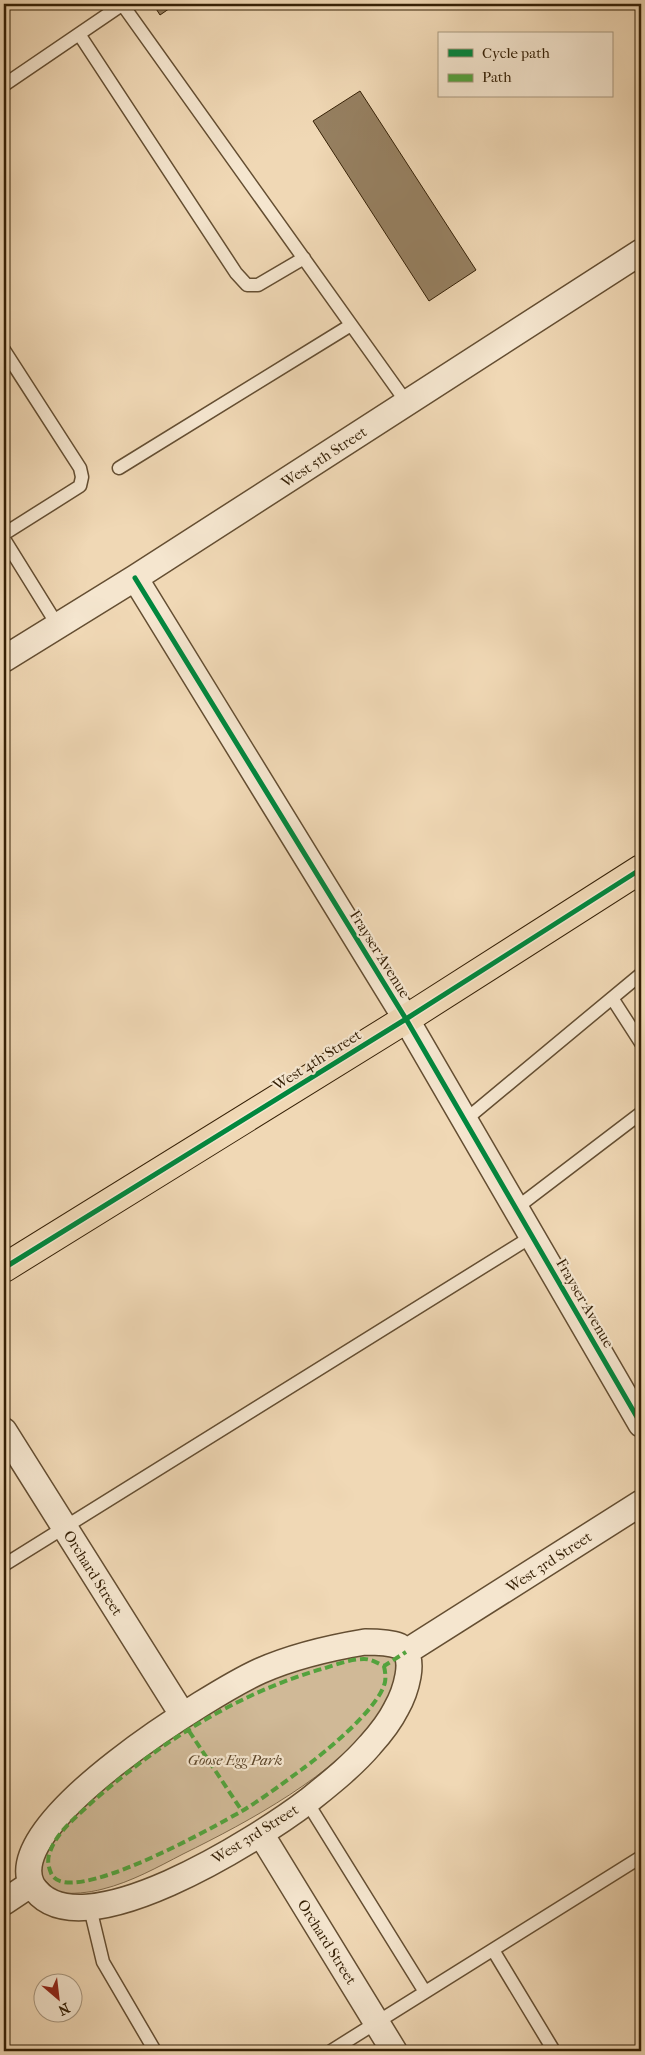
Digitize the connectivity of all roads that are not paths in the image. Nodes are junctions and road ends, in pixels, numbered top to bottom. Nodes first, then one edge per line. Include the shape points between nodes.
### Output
1 (122, 4) edge
2 (79, 34) junction
3 (4, 85) edge
4 (641, 252) edge
5 (304, 258) junction
6 (351, 325) junction
7 (4, 350) edge
8 (407, 404) junction
9 (119, 468) dead end
10 (4, 534) edge
11 (4, 539) edge
12 (136, 578) junction
13 (58, 626) junction
14 (4, 659) edge
15 (641, 869) edge
16 (641, 974) edge
17 (612, 998) junction
18 (406, 1019) junction
19 (641, 1043) edge
20 (641, 1113) edge
21 (464, 1121) junction
22 (515, 1209) junction
23 (532, 1237) junction
24 (4, 1268) edge
25 (641, 1424) edge
26 (4, 1431) edge
27 (641, 1503) edge
28 (64, 1527) junction
29 (4, 1565) edge
30 (406, 1652) junction
31 (182, 1714) junction
32 (307, 1802) junction
33 (260, 1834) junction
34 (641, 1857) edge
35 (31, 1884) junction
36 (4, 1902) edge
37 (90, 1908) junction
38 (493, 1950) junction
39 (425, 1992) junction
40 (377, 2023) junction
41 (155, 2051) edge
42 (332, 2051) edge
43 (394, 2051) edge
44 (554, 2051) edge

1 - 2 lane
1 - 5 lane
2 - 3 lane
2 - 5 lane via 247,285 258,285
4 - 8 street, West 5th Street
5 - 6 lane
6 - 8 lane
6 - 9 lane
7 - 10 lane via 80,468 82,476 80,486
8 - 12 street, West 5th Street
11 - 13 lane
12 - 13 street, West 5th Street
12 - 18 street, Frayser Avenue
13 - 14 street, West 5th Street
15 - 18 main road, West 4th Street
16 - 17 lane
17 - 19 lane
17 - 21 lane
18 - 21 street, Frayser Avenue
18 - 24 main road, West 4th Street
20 - 22 lane
21 - 22 street, Frayser Avenue
22 - 23 street, Frayser Avenue
23 - 25 street, Frayser Avenue
23 - 28 lane
26 - 28 street, Orchard Street
27 - 30 street, West 3rd Street
28 - 29 lane
28 - 31 street, Orchard Street
30 - 31 street via 398,1646 377,1642 332,1647 292,1658 234,1683
30 - 32 street, West 3rd Street via 409,1677 396,1710 350,1766
31 - 35 street via 96,1776 52,1818 31,1852 28,1864
32 - 33 street, West 3rd Street
32 - 39 lane
33 - 37 street, West 3rd Street via 196,1872 136,1897
33 - 40 street, Orchard Street
34 - 38 lane
35 - 36 street
35 - 37 street, West 3rd Street via 43,1899 64,1908
37 - 41 lane via 102,1962
38 - 39 lane
38 - 44 lane
39 - 40 lane
40 - 42 lane
40 - 43 street, Orchard Street

